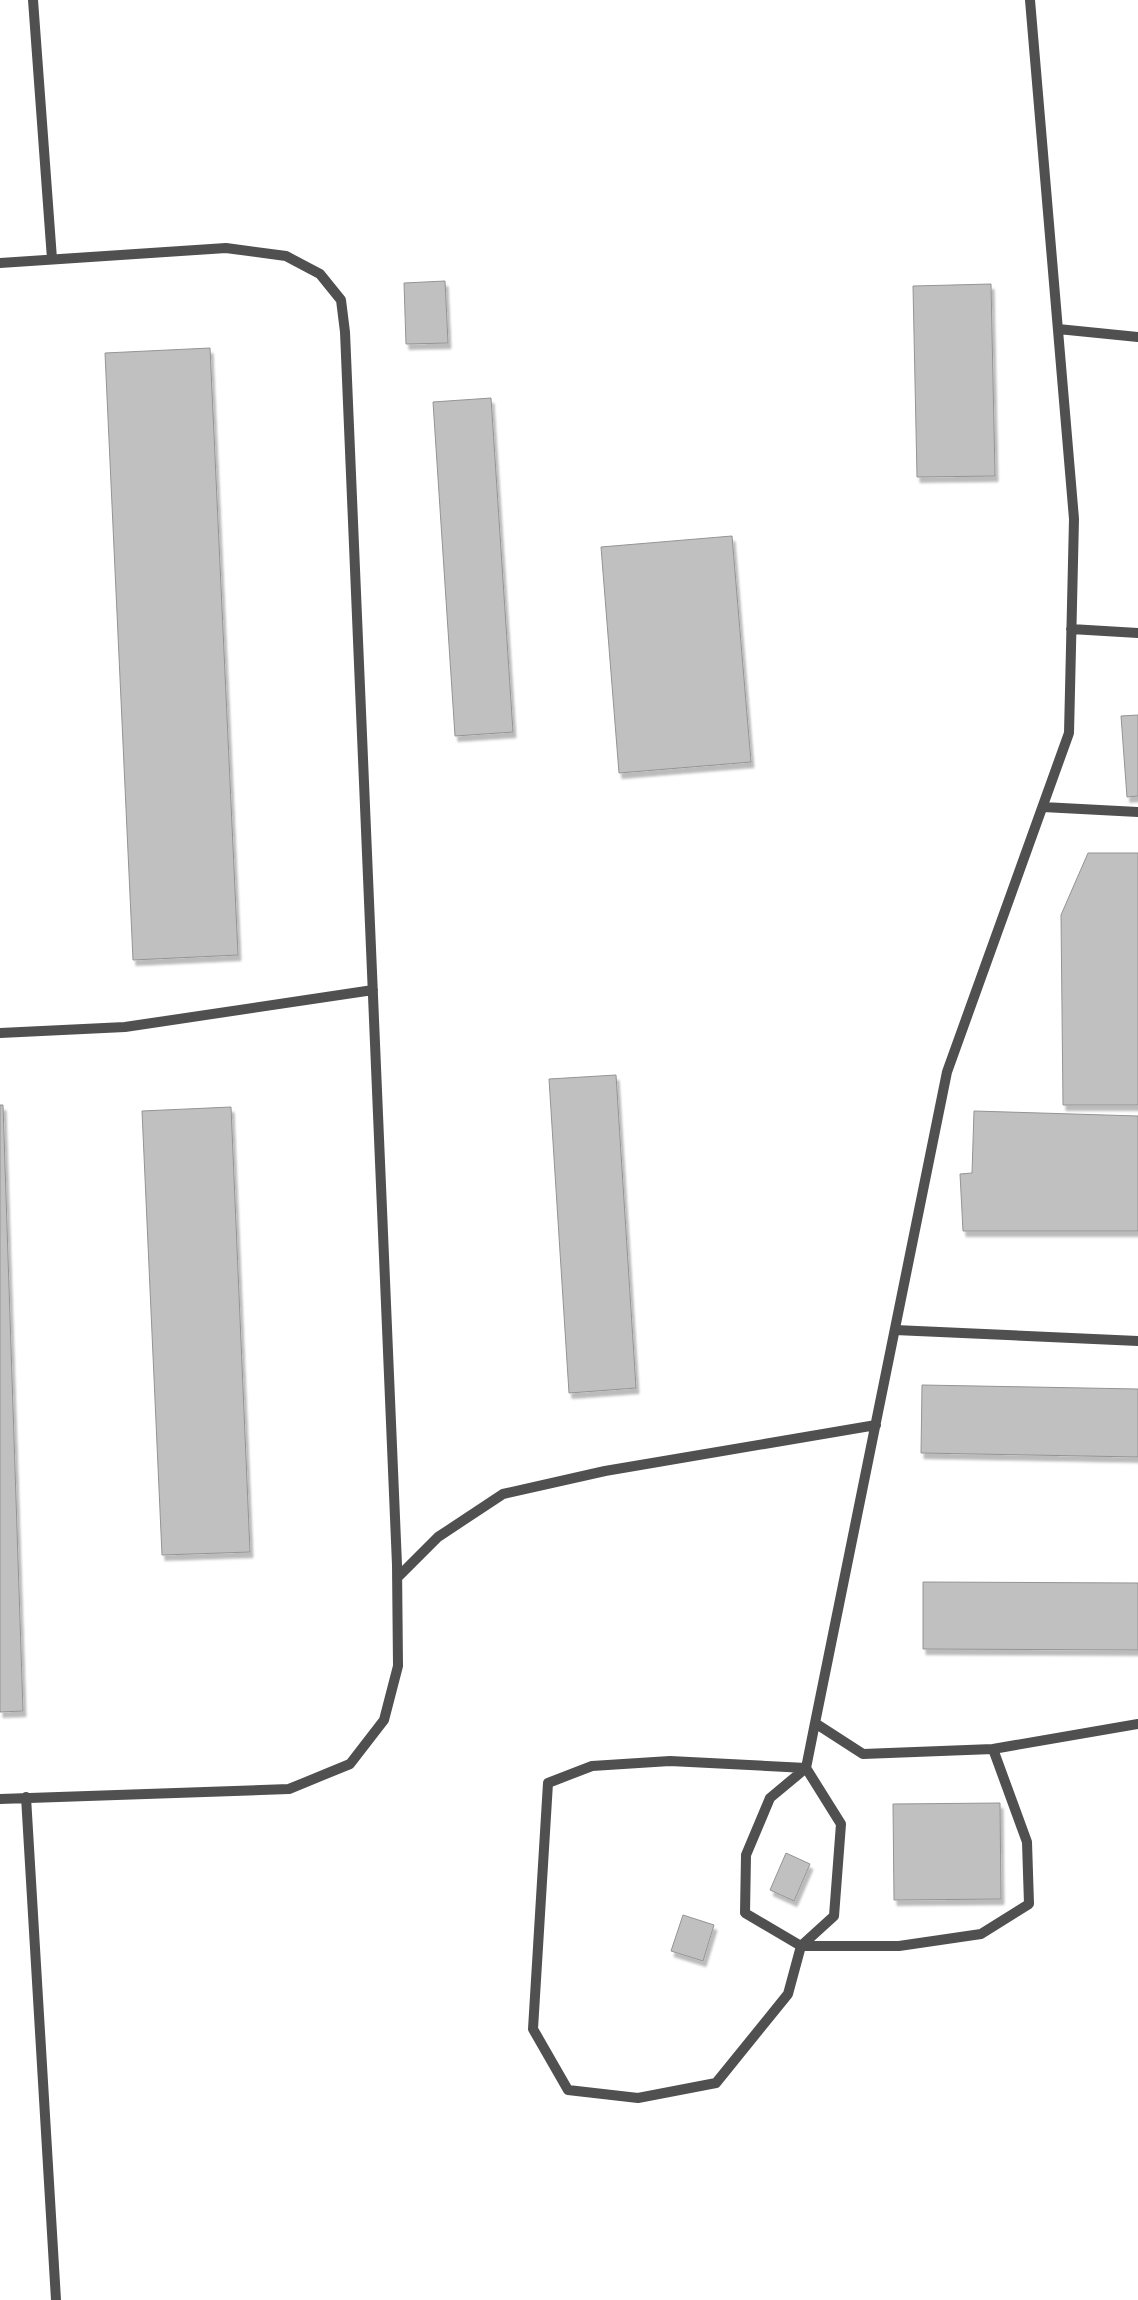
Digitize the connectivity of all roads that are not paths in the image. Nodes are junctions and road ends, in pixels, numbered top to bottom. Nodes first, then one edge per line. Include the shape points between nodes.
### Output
1 (33, 0) edge
2 (1030, 0) edge
3 (52, 259) junction
4 (0, 263) edge
5 (1058, 329) junction
6 (1138, 337) edge
7 (1071, 629) junction
8 (1138, 633) edge
9 (1043, 807) junction
10 (1138, 812) edge
11 (373, 990) junction
12 (0, 1033) edge
13 (895, 1330) junction
14 (1138, 1340) edge
15 (876, 1426) junction
16 (397, 1578) junction
17 (815, 1723) junction
18 (1138, 1724) edge
19 (993, 1749) junction
20 (806, 1768) junction
21 (0, 1798) edge
22 (26, 1798) junction
23 (802, 1946) junction
24 (56, 2300) edge

1 - 3 lane
2 - 5 lane
3 - 4 lane
3 - 11 lane via 226,248 286,256 320,274 341,300
5 - 6 lane
5 - 7 lane via 1074,519
7 - 8 lane
7 - 9 lane via 1069,733
9 - 10 lane
9 - 13 lane via 947,1072
11 - 12 lane via 125,1027
11 - 16 lane
13 - 14 lane
13 - 15 lane
15 - 16 lane via 605,1471 503,1494 438,1537
15 - 17 lane
16 - 22 lane via 398,1666 384,1720 350,1764 289,1789
17 - 19 lane via 863,1754
17 - 20 lane
18 - 19 lane
19 - 23 lane via 1027,1842 1029,1904 981,1934 899,1946
20 - 23 lane via 841,1824 834,1916
20 - 23 lane via 770,1798 746,1855 745,1913
20 - 23 lane via 670,1761 592,1766 548,1784 533,2029 568,2090 638,2098 716,2083 788,1994
21 - 22 lane
22 - 24 lane

